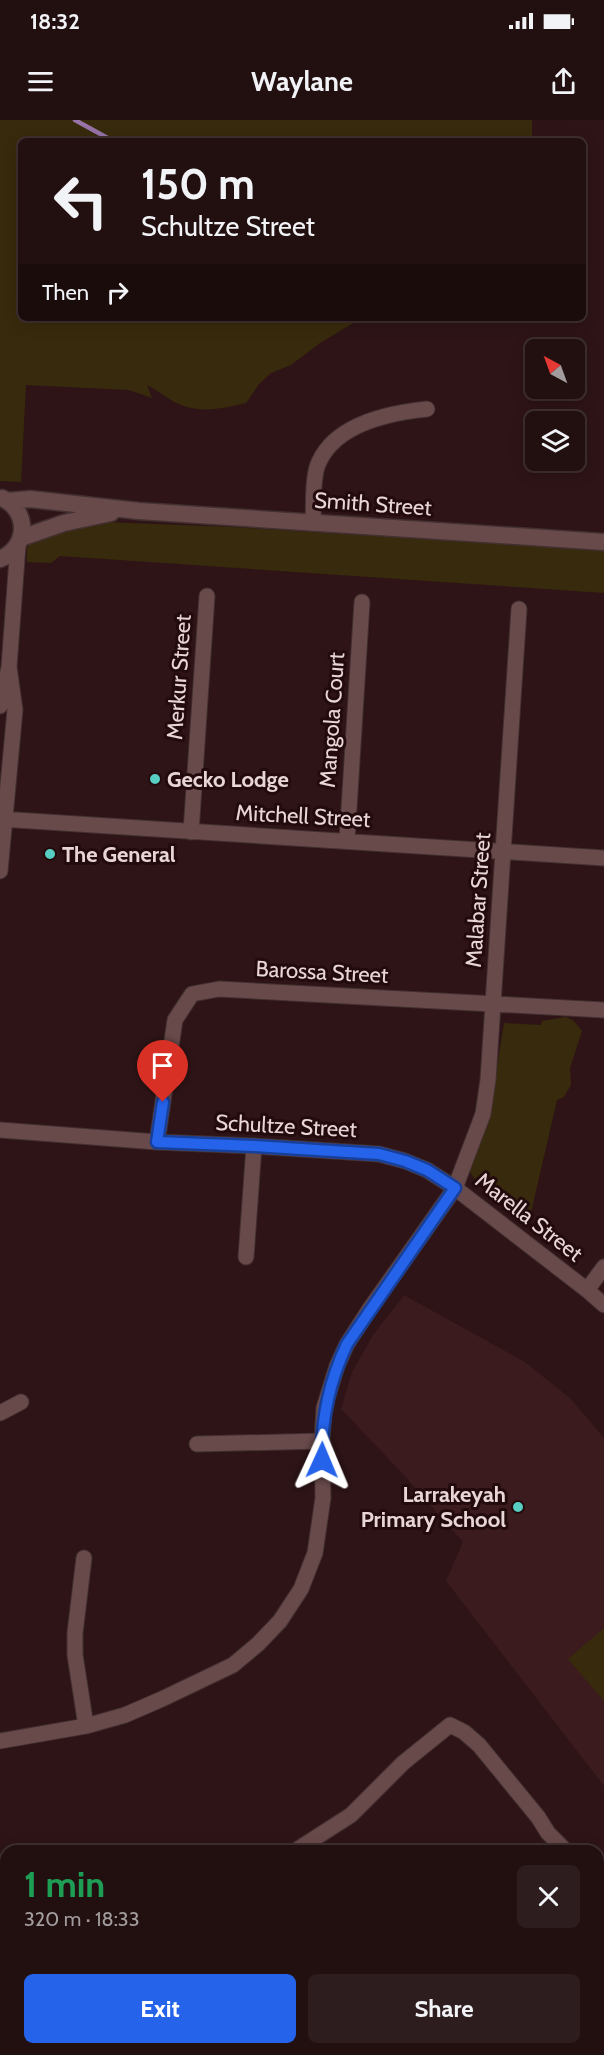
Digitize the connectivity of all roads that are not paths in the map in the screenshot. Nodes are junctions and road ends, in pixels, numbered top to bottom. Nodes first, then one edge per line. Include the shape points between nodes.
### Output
1 (427, 409) dead end
2 (4, 499) edge
3 (139, 511) junction
4 (313, 523) junction
5 (20, 542) junction
6 (604, 542) edge
7 (0, 559) edge
8 (0, 565) edge
9 (207, 596) dead end
10 (13, 597) junction
11 (362, 602) dead end
12 (519, 609) dead end
13 (9, 667) junction
14 (0, 706) edge
15 (3, 819) edge
16 (191, 832) junction
17 (347, 840) junction
18 (504, 851) junction
19 (604, 858) edge
20 (0, 871) edge
21 (494, 1004) junction
22 (604, 1010) edge
23 (0, 1130) edge
24 (157, 1142) junction
25 (254, 1146) junction
26 (455, 1188) junction
27 (246, 1257) dead end
28 (604, 1267) edge
29 (587, 1290) junction
30 (604, 1305) edge
31 (21, 1401) dead end
32 (0, 1413) edge
33 (321, 1441) junction
34 (197, 1444) dead end
35 (84, 1557) dead end
36 (86, 1726) junction
37 (0, 1741) edge
38 (548, 1833) junction
39 (305, 1845) edge
40 (551, 1845) edge
41 (560, 1845) edge

1 - 4 street via 387,415 353,429 333,443 317,469
2 - 3 street, Smith Street
2 - 5 street via 22,519
3 - 4 street, Smith Street
3 - 5 street, Smith Street via 85,518 48,528
4 - 6 street, Smith Street
5 - 7 street, Smith Street via 13,552
5 - 10 street
8 - 10 street via 11,577
9 - 16 street, Merkur Street
10 - 13 street
11 - 17 street, Mangola Court
12 - 18 street, Malabar Street
13 - 14 street
13 - 15 street via 15,710
15 - 16 street, Mitchell Street
15 - 20 street
16 - 17 street, Mitchell Street
17 - 18 street, Mitchell Street
18 - 19 street, Mitchell Street
18 - 21 street, Malabar Street
21 - 22 street, Barossa Street
21 - 24 street, Barossa Street via 219,989 192,994 175,1020
21 - 26 street, Malabar Street via 483,1114
23 - 24 street, Schultze Street
24 - 25 street, Schultze Street
25 - 26 street, Schultze Street via 379,1154 427,1170
25 - 27 street
26 - 29 street, Marella Street
26 - 33 street, Malabar Street via 347,1344 324,1408
28 - 29 street
29 - 30 street, Marella Street
31 - 32 street
33 - 34 street
33 - 36 street, Malabar Street via 323,1498 315,1553 301,1589 280,1621 233,1665 125,1715
35 - 36 street via 75,1655
36 - 37 street, Malabar Street
38 - 39 street via 479,1745 450,1725 403,1763 351,1815
38 - 40 street
38 - 41 street

